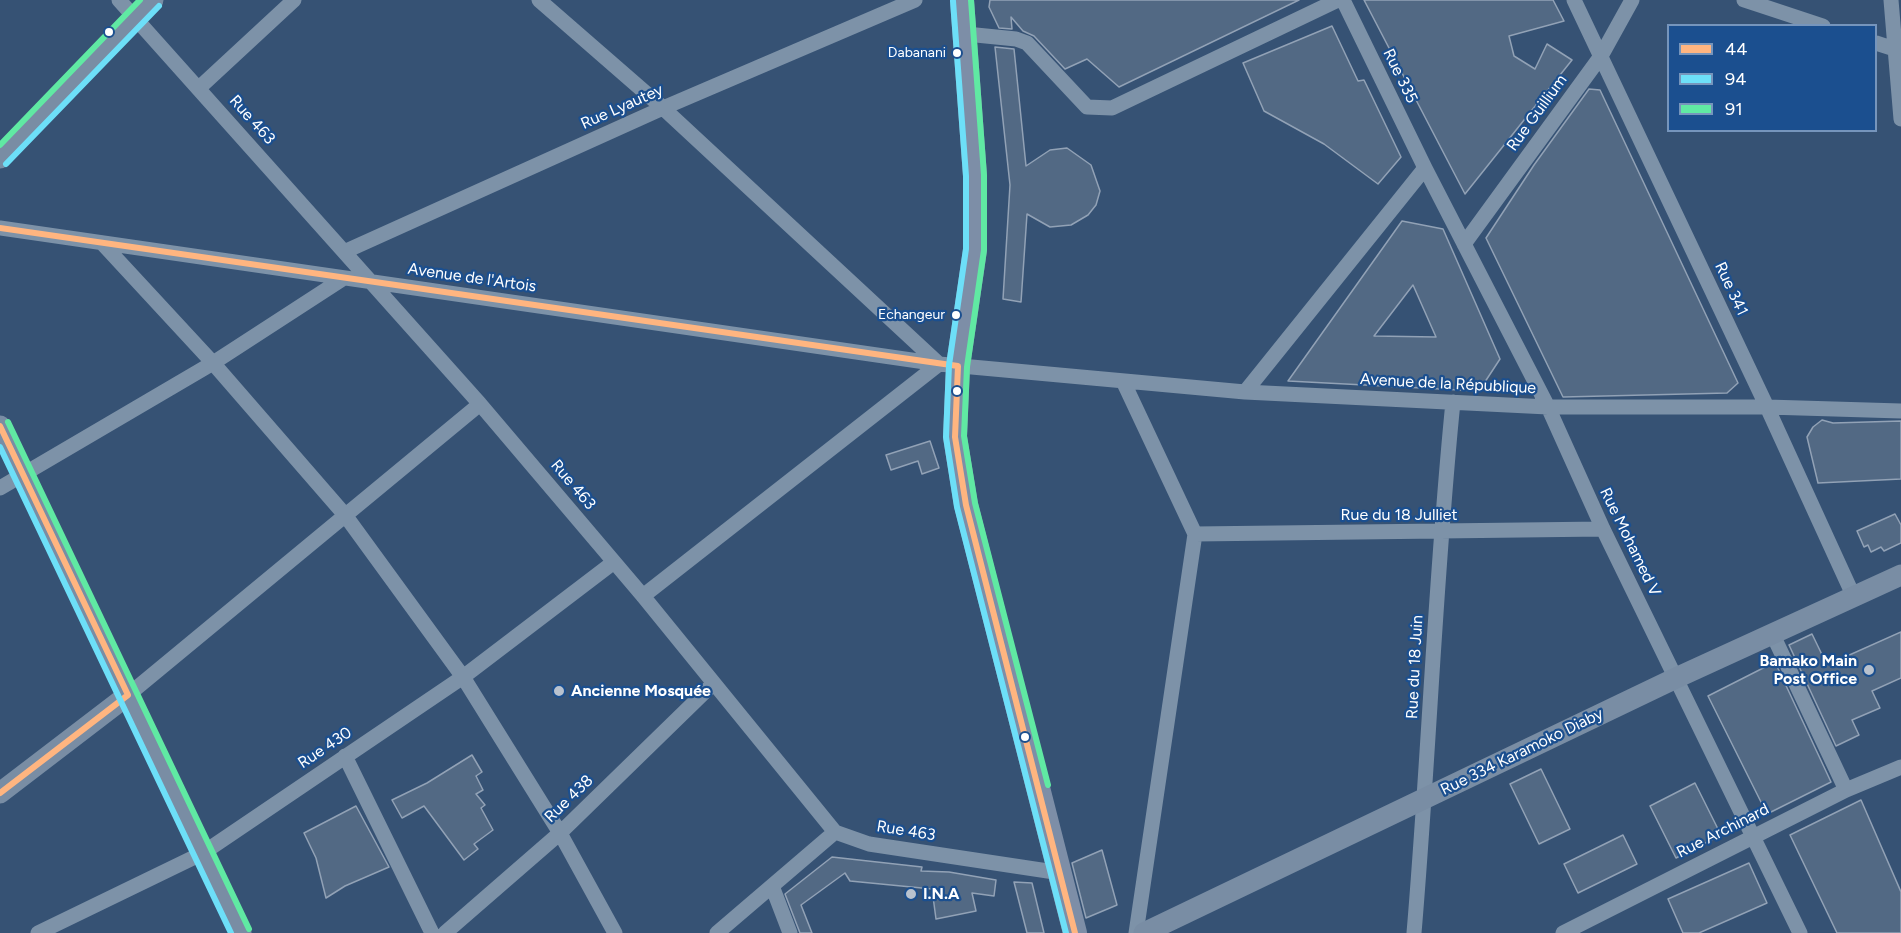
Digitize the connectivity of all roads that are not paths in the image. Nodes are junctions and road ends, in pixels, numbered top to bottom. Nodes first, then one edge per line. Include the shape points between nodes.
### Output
1 (118, 0) edge
2 (153, 0) edge
3 (294, 0) edge
4 (539, 0) edge
5 (915, 0) edge
6 (962, 0) edge
7 (1338, 0) edge
8 (1343, 0) edge
9 (1574, 0) edge
10 (1632, 0) edge
11 (1744, 0) edge
12 (1891, 0) edge
13 (136, 18) junction
14 (1817, 24) edge
15 (966, 34) junction
16 (1877, 44) edge
17 (1898, 50) edge
18 (1601, 56) junction
19 (199, 88) junction
20 (663, 108) junction
21 (1901, 119) edge
22 (0, 158) edge
23 (1425, 168) junction
24 (0, 228) edge
25 (102, 243) junction
26 (1464, 244) junction
27 (346, 251) junction
28 (344, 278) junction
29 (374, 282) junction
30 (213, 363) junction
31 (949, 365) junction
32 (995, 369) joint
33 (1123, 381) junction
34 (1245, 392) junction
35 (1453, 402) junction
36 (480, 404) junction
37 (1548, 407) junction
38 (1767, 407) junction
39 (1901, 411) edge
40 (0, 426) edge
41 (23, 474) junction
42 (0, 488) edge
43 (345, 515) junction
44 (1603, 529) junction
45 (1440, 533) junction
46 (1195, 534) junction
47 (614, 562) junction
48 (1901, 575) edge
49 (1853, 595) junction
50 (643, 596) junction
51 (1772, 633) junction
52 (463, 677) junction
53 (1676, 678) junction
54 (713, 684) junction
55 (128, 694) junction
56 (345, 756) junction
57 (1901, 767) edge
58 (1846, 790) junction
59 (0, 793) edge
60 (1425, 798) junction
61 (835, 832) junction
62 (560, 833) junction
63 (1754, 835) junction
64 (203, 853) junction
65 (1061, 873) junction
66 (772, 886) junction
67 (38, 933) edge
68 (241, 933) edge
69 (432, 933) edge
70 (445, 933) edge
71 (615, 933) edge
72 (717, 933) edge
73 (790, 933) edge
74 (1075, 933) edge
75 (1136, 933) edge
76 (1144, 933) edge
77 (1413, 933) edge
78 (1563, 933) edge
79 (1800, 933) edge

1 - 13 street, Rue 463
2 - 13 street
3 - 19 street
4 - 20 street
5 - 20 street, Rue Lyautey
6 - 15 main road
7 - 15 street via 1112,108 1087,107 1027,43
8 - 23 street, Rue 335
9 - 18 street, Rue 341
10 - 18 street, Rue Guillium
11 - 14 street
12 - 17 street
13 - 19 street, Rue 463
13 - 22 street
15 - 31 main road via 975,176 975,250
16 - 17 street
17 - 21 street
18 - 26 street, Rue Guillium
18 - 38 street, Rue 341
19 - 27 street, Rue 463
20 - 27 street, Rue Lyautey
20 - 31 street
23 - 26 street, Rue Mohamed V
23 - 34 street
24 - 25 street, Avenue de l'Artois
25 - 28 street, Avenue de l'Artois
25 - 30 street
26 - 37 street, Rue Mohamed V
27 - 29 street, Rue 463
28 - 29 street, Avenue de l'Artois
28 - 30 street
29 - 31 street, Avenue de l'Artois
29 - 36 street, Rue 463
30 - 41 street
30 - 43 street
31 - 32 street, Avenue de l'Artois
31 - 50 street
31 - 65 main road via 966,505
32 - 33 street, Avenue de la République
33 - 34 street, Avenue de la République
33 - 46 street
34 - 35 street, Avenue de la République
35 - 37 street, Avenue de la République
35 - 45 street, Rue du 18 Juin
36 - 43 street
36 - 47 street, Rue 463
37 - 38 street, Avenue de la République
37 - 44 street, Rue Mohamed V
38 - 39 street, Avenue de la République
38 - 49 street, Rue 341
40 - 41 street
41 - 42 street
41 - 55 street
43 - 52 street
43 - 55 street
44 - 45 street, Rue du 18 Julliet
44 - 53 street, Rue Mohamed V
45 - 46 street, Rue du 18 Julliet
45 - 60 street, Rue du 18 Juin
46 - 75 street
47 - 50 street, Rue 463
47 - 52 street, Rue 430
48 - 49 street, Rue 334 Karamoko Diaby
49 - 51 street, Rue 334 Karamoko Diaby
50 - 54 street, Rue 463
51 - 53 street, Rue 334 Karamoko Diaby
51 - 58 street
52 - 56 street, Rue 430
52 - 62 street
53 - 60 street, Rue 334 Karamoko Diaby
53 - 63 street, Rue Mohamed V
54 - 61 street, Rue 463
54 - 62 street, Rue 438
55 - 59 street
55 - 64 street
56 - 64 street, Rue 430
56 - 69 street
57 - 58 street, Rue Archinard
58 - 63 street, Rue Archinard
60 - 76 street, Rue 334 Karamoko Diaby
60 - 77 street, Rue du 18 Juin
61 - 65 street, Rue 463 via 869,844
61 - 66 street
62 - 70 street, Rue 438
62 - 71 street
63 - 78 street, Rue Archinard
63 - 79 street, Rue Mohamed V
64 - 67 street, Rue 430
64 - 68 street
65 - 74 main road
66 - 72 street
66 - 73 street

